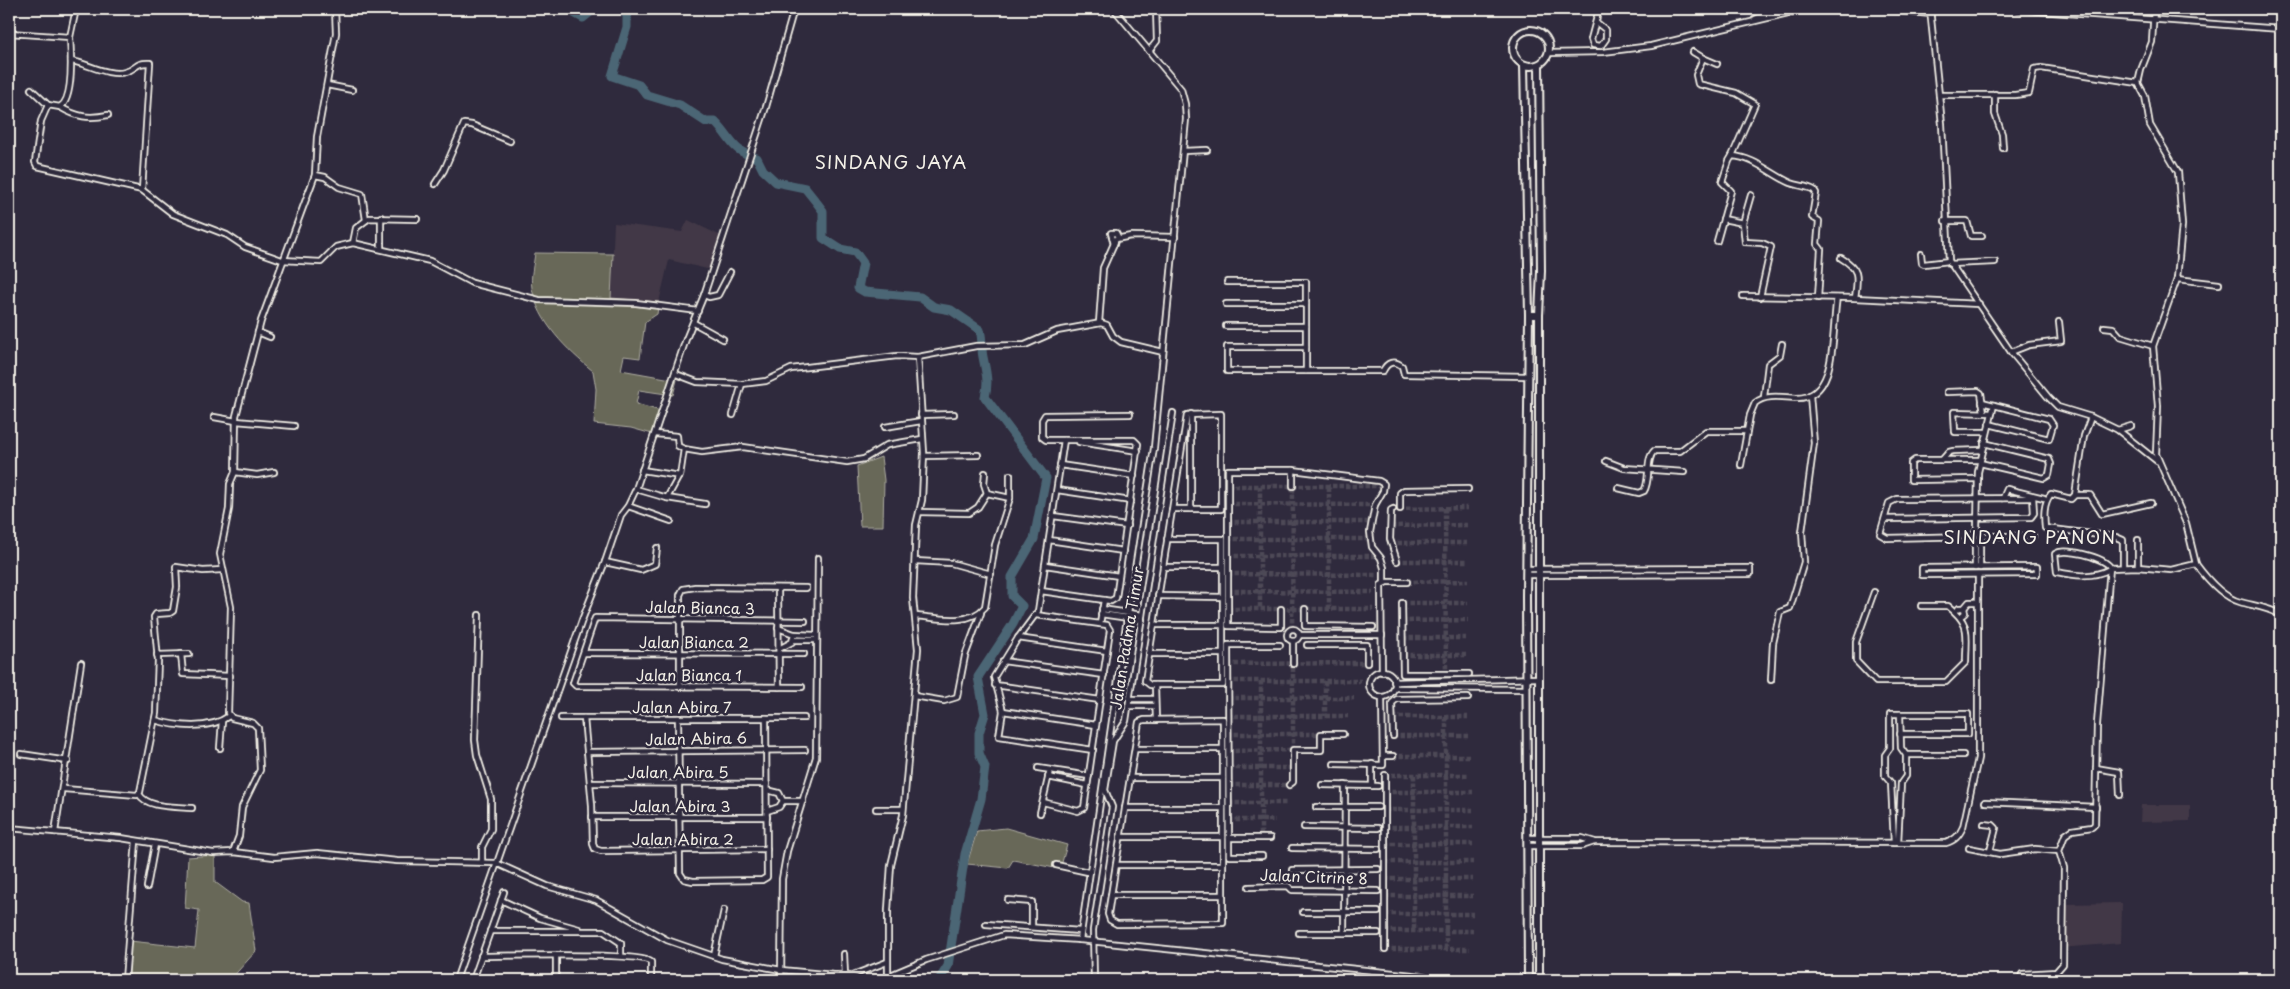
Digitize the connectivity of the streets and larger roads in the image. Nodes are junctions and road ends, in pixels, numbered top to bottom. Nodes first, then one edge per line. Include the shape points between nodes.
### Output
1 (76, 9) edge
2 (335, 9) edge
3 (794, 9) edge
4 (1114, 9) edge
5 (1156, 9) edge
6 (1598, 9) edge
7 (1776, 9) edge
8 (1806, 9) edge
9 (1880, 9) edge
10 (2014, 9) edge
11 (2154, 9) edge
12 (1931, 12) edge
13 (2153, 20) junction
14 (1752, 21) junction
15 (1596, 22) junction
16 (2281, 29) edge
17 (9, 33) edge
18 (70, 37) junction
19 (1149, 51) junction
20 (1692, 52) dead end
21 (1549, 53) junction
22 (1703, 58) junction
23 (71, 60) junction
24 (1717, 64) dead end
25 (1524, 65) junction
26 (1539, 65) junction
27 (2138, 83) junction
28 (327, 85) junction
29 (31, 89) dead end
30 (352, 90) dead end
31 (1995, 94) junction
32 (1939, 95) junction
33 (48, 105) junction
34 (60, 107) junction
35 (108, 115) dead end
36 (510, 141) dead end
37 (2003, 148) dead end
38 (1206, 150) dead end
39 (1183, 151) junction
40 (1732, 156) junction
41 (316, 175) junction
42 (435, 184) dead end
43 (142, 190) junction
44 (1751, 194) dead end
45 (381, 217) junction
46 (417, 218) dead end
47 (1723, 219) junction
48 (366, 220) junction
49 (1945, 222) junction
50 (1743, 223) junction
51 (1982, 236) dead end
52 (1175, 237) junction
53 (1717, 241) dead end
54 (353, 243) junction
55 (381, 249) junction
56 (1921, 254) dead end
57 (1841, 258) dead end
58 (282, 260) junction
59 (1996, 262) dead end
60 (1949, 263) junction
61 (730, 272) dead end
62 (2177, 279) junction
63 (1227, 282) dead end
64 (2219, 284) dead end
65 (704, 295) junction
66 (1743, 296) dead end
67 (1760, 297) junction
68 (1818, 298) junction
69 (1837, 298) junction
70 (1855, 298) junction
71 (1226, 304) dead end
72 (1306, 304) junction
73 (1979, 304) junction
74 (698, 311) junction
75 (1529, 314) junction
76 (1539, 315) junction
77 (2059, 322) dead end
78 (1099, 323) junction
79 (694, 324) junction
80 (1226, 326) dead end
81 (1306, 326) junction
82 (2104, 327) dead end
83 (258, 332) junction
84 (270, 337) dead end
85 (723, 339) dead end
86 (1782, 344) dead end
87 (2153, 346) junction
88 (1306, 348) junction
89 (1163, 352) junction
90 (2011, 352) junction
91 (918, 357) junction
92 (1306, 371) junction
93 (676, 374) junction
94 (1527, 376) junction
95 (742, 384) junction
96 (1947, 392) dead end
97 (1810, 395) junction
98 (1764, 397) junction
99 (1982, 402) junction
100 (1994, 406) junction
101 (1984, 412) junction
102 (1173, 413) dead end
103 (954, 414) dead end
104 (1130, 414) dead end
105 (1191, 414) junction
106 (1992, 414) junction
107 (733, 415) dead end
108 (921, 415) junction
109 (214, 417) dead end
110 (2091, 418) junction
111 (236, 421) junction
112 (921, 421) junction
113 (1989, 424) junction
114 (294, 426) dead end
115 (2131, 426) dead end
116 (886, 428) dead end
117 (2118, 430) junction
118 (1746, 431) junction
119 (1987, 432) junction
120 (655, 434) junction
121 (922, 439) junction
122 (1063, 440) junction
123 (1984, 443) junction
124 (684, 449) junction
125 (1982, 450) junction
126 (1138, 451) junction
127 (978, 455) dead end
128 (924, 456) junction
129 (1942, 460) junction
130 (1606, 461) dead end
131 (1980, 461) junction
132 (2158, 462) junction
133 (1060, 465) junction
134 (1741, 465) dead end
135 (642, 470) junction
136 (1292, 470) junction
137 (1649, 470) junction
138 (235, 472) junction
139 (274, 472) dead end
140 (1684, 472) dead end
141 (985, 473) dead end
142 (1010, 475) dead end
143 (679, 476) junction
144 (1134, 476) junction
145 (1978, 479) junction
146 (1292, 486) tunnel mouth
147 (1618, 488) dead end
148 (636, 489) junction
149 (1468, 489) dead end
150 (1057, 490) junction
151 (987, 493) junction
152 (2075, 495) junction
153 (2033, 497) junction
154 (667, 498) junction
155 (1010, 498) junction
156 (1978, 498) junction
157 (2003, 498) junction
158 (2044, 498) dead end
159 (1130, 501) junction
160 (2151, 503) dead end
161 (705, 504) dead end
162 (628, 506) junction
163 (1400, 508) dead end
164 (1172, 509) junction
165 (1191, 509) junction
166 (1393, 509) dead end
167 (920, 512) junction
168 (1053, 516) junction
169 (1977, 517) junction
170 (1884, 519) junction
171 (671, 521) dead end
172 (1127, 526) junction
173 (2033, 536) dead end
174 (1167, 538) junction
175 (1978, 538) junction
176 (1049, 540) junction
177 (2138, 540) dead end
178 (657, 548) dead end
179 (1123, 551) junction
180 (818, 558) dead end
181 (915, 561) junction
182 (605, 562) junction
183 (1397, 562) dead end
184 (2196, 564) junction
185 (1045, 565) junction
186 (1163, 567) junction
187 (1223, 567) junction
188 (2123, 567) junction
189 (2138, 567) junction
190 (1977, 568) junction
191 (2009, 568) junction
192 (2110, 568) junction
193 (222, 570) junction
194 (1527, 572) junction
195 (1538, 572) junction
196 (991, 574) junction
197 (1978, 575) junction
198 (2009, 575) junction
199 (1119, 576) junction
200 (1407, 582) tunnel mouth
201 (1384, 583) junction
202 (778, 588) junction
203 (806, 588) dead end
204 (1041, 590) junction
205 (1874, 592) dead end
206 (1158, 596) junction
207 (1223, 596) junction
208 (1104, 600) junction
209 (1978, 602) junction
210 (1402, 603) dead end
211 (1921, 606) dead end
212 (1964, 608) junction
213 (1281, 609) dead end
214 (1305, 609) dead end
215 (982, 611) junction
216 (1102, 612) junction
217 (1955, 612) junction
218 (479, 615) dead end
219 (1036, 615) junction
220 (2281, 615) edge
221 (916, 616) junction
222 (1128, 616) junction
223 (1960, 617) junction
224 (1142, 618) junction
225 (680, 619) junction
226 (778, 620) junction
227 (805, 621) dead end
228 (1100, 624) junction
229 (1154, 625) junction
230 (1223, 625) junction
231 (1373, 626) dead end
232 (778, 628) junction
233 (816, 634) junction
234 (1299, 635) junction
235 (1382, 635) junction
236 (794, 637) junction
237 (808, 637) junction
238 (1018, 638) junction
239 (816, 640) junction
240 (1293, 641) junction
241 (1280, 645) dead end
242 (1307, 645) dead end
243 (779, 651) junction
244 (1107, 651) junction
245 (584, 653) junction
246 (680, 653) junction
247 (182, 654) junction
248 (189, 654) dead end
249 (804, 654) dead end
250 (1149, 654) junction
251 (1223, 654) junction
252 (157, 655) junction
253 (1004, 660) junction
254 (81, 663) dead end
255 (1367, 663) dead end
256 (1293, 664) tunnel mouth
257 (1382, 672) junction
258 (1468, 674) dead end
259 (1104, 675) junction
260 (230, 676) junction
261 (1527, 678) junction
262 (1538, 678) junction
263 (1771, 680) dead end
264 (1473, 681) junction
265 (1394, 682) junction
266 (1155, 685) junction
267 (996, 686) junction
268 (680, 687) junction
269 (779, 687) junction
270 (802, 687) dead end
271 (1473, 687) junction
272 (1394, 688) junction
273 (1527, 689) junction
274 (914, 696) junction
275 (1382, 697) junction
276 (1468, 698) dead end
277 (1129, 699) junction
278 (1156, 699) junction
279 (1100, 700) junction
280 (1128, 706) junction
281 (1156, 706) junction
282 (1003, 711) junction
283 (1900, 714) junction
284 (229, 716) junction
285 (561, 718) dead end
286 (584, 718) junction
287 (678, 718) junction
288 (766, 718) junction
289 (804, 718) dead end
290 (155, 720) junction
291 (1156, 720) junction
292 (222, 721) junction
293 (1096, 725) junction
294 (1343, 734) dead end
295 (1900, 734) junction
296 (1393, 736) dead end
297 (1527, 745) junction
298 (1538, 745) junction
299 (220, 748) dead end
300 (1890, 748) junction
301 (1900, 748) junction
302 (1223, 749) junction
303 (766, 750) junction
304 (805, 750) dead end
305 (1093, 750) junction
306 (1136, 750) junction
307 (679, 751) junction
308 (587, 752) junction
309 (21, 754) dead end
310 (1963, 754) dead end
311 (1906, 755) junction
312 (1383, 756) junction
313 (1393, 756) tunnel mouth
314 (68, 761) junction
315 (1334, 764) dead end
316 (1372, 764) junction
317 (1038, 768) dead end
318 (2096, 768) junction
319 (1050, 770) junction
320 (1385, 775) dead end
321 (1089, 776) junction
322 (1048, 777) junction
323 (1131, 778) junction
324 (1223, 778) junction
325 (590, 783) junction
326 (1891, 783) junction
327 (1900, 783) junction
328 (679, 784) junction
329 (1088, 785) junction
330 (1289, 785) dead end
331 (1322, 785) dead end
332 (1345, 785) junction
333 (1372, 786) junction
334 (1378, 786) dead end
335 (767, 787) junction
336 (64, 789) junction
337 (139, 794) junction
338 (2120, 795) dead end
339 (783, 801) junction
340 (804, 801) junction
341 (1043, 802) junction
342 (1985, 802) dead end
343 (1316, 807) dead end
344 (1345, 807) junction
345 (1378, 807) tunnel mouth
346 (2096, 807) junction
347 (192, 808) dead end
348 (1125, 808) junction
349 (1223, 808) junction
350 (876, 809) dead end
351 (904, 809) junction
352 (767, 811) junction
353 (1040, 813) dead end
354 (1896, 815) junction
355 (592, 817) junction
356 (679, 817) junction
357 (767, 817) junction
358 (1984, 824) dead end
359 (1304, 827) dead end
360 (1345, 827) junction
361 (9, 828) edge
362 (1378, 828) tunnel mouth
363 (56, 832) junction
364 (1120, 837) junction
365 (1226, 837) junction
366 (1270, 838) dead end
367 (1527, 838) junction
368 (1538, 838) junction
369 (136, 841) junction
370 (1595, 842) junction
371 (1896, 842) junction
372 (155, 844) junction
373 (1527, 846) junction
374 (1538, 846) junction
375 (1292, 848) dead end
376 (1344, 848) junction
377 (1970, 848) dead end
378 (1378, 849) dead end
379 (680, 850) junction
380 (767, 850) junction
381 (2059, 851) junction
382 (232, 852) junction
383 (1990, 852) junction
384 (1262, 856) dead end
385 (482, 863) junction
386 (496, 863) junction
387 (1056, 865) dead end
388 (1116, 865) junction
389 (1223, 866) junction
390 (1344, 869) junction
391 (1378, 869) dead end
392 (1292, 870) dead end
393 (1088, 872) junction
394 (1249, 887) dead end
395 (147, 888) dead end
396 (1344, 891) junction
397 (1378, 891) dead end
398 (504, 892) dead end
399 (1111, 895) junction
400 (1223, 895) junction
401 (500, 900) junction
402 (1008, 900) dead end
403 (1528, 905) junction
404 (1539, 905) junction
405 (724, 910) dead end
406 (1303, 912) dead end
407 (1344, 912) junction
408 (1378, 912) tunnel mouth
409 (986, 924) dead end
410 (1032, 926) junction
411 (490, 931) junction
412 (585, 931) junction
413 (1080, 931) junction
414 (1378, 932) tunnel mouth
415 (1298, 933) dead end
416 (1344, 933) junction
417 (1080, 940) junction
418 (1093, 943) junction
419 (1385, 949) dead end
420 (844, 954) dead end
421 (481, 956) junction
422 (556, 956) junction
423 (621, 956) junction
424 (714, 956) junction
425 (887, 962) junction
426 (781, 970) junction
427 (845, 975) junction
428 (853, 975) junction
429 (888, 978) edge
430 (1421, 978) edge
431 (125, 980) edge
432 (456, 980) edge
433 (473, 980) edge
434 (556, 980) edge
435 (651, 980) edge
436 (781, 980) edge
437 (848, 980) edge
438 (1094, 980) edge
439 (1439, 980) edge
440 (1528, 980) edge
441 (1539, 980) edge
442 (2020, 980) edge

1 - 18 street
2 - 28 street via 336,34
3 - 65 street via 766,107
4 - 19 street
5 - 19 street via 1157,41
6 - 15 street
7 - 14 street
8 - 14 street
9 - 12 street
10 - 13 street
11 - 13 street
12 - 32 street
13 - 16 street
13 - 27 street via 2152,42
14 - 21 street via 1634,49
15 - 15 street via 1592,43 1601,46 1606,39 1606,30
17 - 18 street
18 - 23 street
19 - 39 street via 1184,95
20 - 22 street
21 - 25 street via 1544,35 1525,31 1515,40 1513,48 1514,55
21 - 26 street
22 - 24 street
22 - 40 street via 1696,75 1698,84 1736,93 1755,104
23 - 34 street via 69,91 66,102
23 - 43 street via 111,72 125,72 140,62 150,63
25 - 26 street
25 - 75 street
26 - 76 street
27 - 31 street via 2041,68 2034,69 2029,92
27 - 62 street via 2145,96 2150,125 2178,172 2182,225
28 - 30 street
28 - 41 street via 317,137
29 - 33 street
31 - 32 street
31 - 37 street via 1995,114
32 - 49 street
33 - 34 street
33 - 43 street via 41,121 36,166
34 - 35 street via 76,117
36 - 42 street via 472,124 464,124
38 - 39 street
39 - 52 street
40 - 47 street via 1722,182 1731,191
40 - 68 street via 1815,191 1812,218 1819,221 1817,244 1821,249
41 - 48 street via 325,176 339,187 362,194 365,197 363,211
41 - 58 street
43 - 58 street via 173,214 228,235 244,247
44 - 50 street
45 - 46 street
45 - 48 street
45 - 55 street
47 - 50 street
47 - 53 street
48 - 54 street via 356,228
49 - 51 street via 1967,221 1971,236
49 - 60 street
50 - 67 street via 1745,242 1771,247
52 - 78 street via 1118,237 1103,268
52 - 89 street
54 - 55 street
54 - 58 street via 336,247 321,262
55 - 74 street via 430,261 472,282 539,300 636,303
56 - 60 street via 1924,264
57 - 70 street via 1856,271
58 - 83 street
59 - 60 street
60 - 73 street
61 - 65 street via 718,296
62 - 64 street
62 - 87 street
63 - 72 street via 1306,282
65 - 74 street
66 - 67 street
67 - 68 street
68 - 69 street
69 - 70 street
69 - 97 street via 1832,354 1825,378 1818,390
70 - 73 street
71 - 72 street
72 - 81 street
73 - 90 street
74 - 79 street
75 - 76 street
75 - 94 street
76 - 195 street
77 - 90 street via 2061,341 2029,345
78 - 89 street via 1107,325 1121,342
78 - 91 street via 1057,331 1025,345 979,347
79 - 85 street
79 - 93 street
80 - 81 street
81 - 88 street
82 - 87 street via 2113,328 2120,336
83 - 84 street
83 - 111 street
86 - 98 street via 1780,355 1768,364
87 - 132 street
88 - 92 street
88 - 92 street via 1227,348 1227,371
89 - 222 street via 1154,448
90 - 110 street via 2058,406
91 - 95 street via 897,356 791,369 766,381
91 - 108 street
92 - 94 street via 1383,371 1393,362 1402,366 1404,374
93 - 95 street via 697,382
93 - 120 street
94 - 194 street
95 - 107 street
96 - 99 street via 1978,391
97 - 98 street via 1800,398
97 - 263 street via 1814,443 1802,532 1804,562 1790,608 1780,612 1773,643
98 - 118 street via 1752,408
99 - 100 street
99 - 101 street
100 - 106 street
100 - 113 street via 2049,419 2052,424 2049,439
101 - 106 street
101 - 119 street via 1954,412 1955,432
102 - 224 street, Jalan Padma Timur
103 - 108 street
104 - 122 street via 1045,415 1042,437
105 - 164 street via 1187,414
105 - 165 street
105 - 165 street via 1221,414 1221,509
106 - 113 street
108 - 112 street
109 - 111 street
110 - 117 street
110 - 152 street via 2084,436
111 - 114 street
111 - 138 street
112 - 116 street
112 - 121 street
113 - 119 street
115 - 117 street
117 - 132 street
118 - 134 street
118 - 137 street via 1706,431 1680,451 1654,451
119 - 123 street
120 - 124 street via 677,436 678,446
120 - 135 street
121 - 124 street via 887,445 864,459 847,462 743,447 714,452
121 - 128 street
122 - 126 street
122 - 126 street via 1138,441
122 - 133 street
123 - 125 street
123 - 131 street via 2049,459 2052,464 2044,478
124 - 143 street
125 - 129 street via 1949,452
125 - 131 street
126 - 144 street
127 - 128 street
128 - 167 street
129 - 131 street
129 - 145 street via 1912,461 1911,480
130 - 137 street via 1624,468
131 - 145 street
132 - 184 street via 2186,524
133 - 144 street
133 - 150 street
135 - 143 street
135 - 148 street
136 - 146 street
136 - 201 street via 1384,484 1371,517 1370,540 1384,568
136 - 213 street via 1228,470 1228,626 1281,626
137 - 140 street
137 - 147 street via 1642,493
138 - 139 street via 257,475
138 - 193 street via 230,484 229,509 221,542
141 - 151 street
142 - 155 street
143 - 154 street
144 - 159 street
145 - 156 street
148 - 154 street
148 - 162 street
149 - 163 street via 1404,490 1400,493
150 - 159 street
150 - 168 street
151 - 155 street
151 - 167 street via 970,513
152 - 160 street via 2093,497 2102,514
152 - 188 street via 2071,499 2050,495 2045,506 2045,528 2123,540
153 - 157 street
153 - 157 street via 2007,489
153 - 158 street
153 - 169 street via 2034,513 2031,517
154 - 161 street
155 - 196 street
156 - 157 street
156 - 169 street
156 - 170 street via 1897,499 1889,503
159 - 172 street
162 - 171 street
162 - 182 street via 621,515
164 - 165 street
164 - 174 street
166 - 183 street via 1390,539
167 - 181 street via 916,525
168 - 172 street
168 - 176 street
169 - 170 street
169 - 175 street
170 - 175 street via 1880,534 1887,538
172 - 179 street
173 - 175 street
174 - 186 street
174 - 187 street via 1223,539
175 - 190 street
176 - 179 street
176 - 185 street
177 - 189 street
178 - 182 street via 655,565 644,569
179 - 199 street
180 - 233 street
181 - 196 street via 951,564
181 - 221 street via 913,598
182 - 386 street
184 - 189 street via 2171,570
184 - 220 street via 2213,584 2231,598
185 - 199 street
185 - 204 street
186 - 187 street
186 - 206 street
187 - 207 street
188 - 189 street
188 - 192 street
190 - 191 street
190 - 197 street via 1922,568 1922,575
191 - 198 street
191 - 198 street via 2037,567 2037,574
192 - 192 street via 2105,560 2068,552 2055,554 2056,572 2089,576 2100,575
192 - 318 street
193 - 252 street via 176,567 173,611 154,616
193 - 260 street via 229,588 231,607
194 - 195 street
194 - 261 street
195 - 195 street via 1750,568 1750,574
195 - 262 street
196 - 215 street via 988,600
197 - 198 street
197 - 209 street
199 - 208 street via 1114,600
200 - 201 street
201 - 235 street via 1381,590
202 - 203 street
202 - 225 street via 683,589
202 - 226 street
204 - 208 street
204 - 219 street
205 - 223 street via 1856,642 1856,662 1876,682 1946,682 1966,662 1966,625
206 - 207 street
206 - 229 street
207 - 230 street
208 - 216 street
209 - 212 street via 1969,602
209 - 371 street via 1978,758 1963,827 1960,835 1946,843
210 - 258 street via 1403,674
211 - 217 street via 1948,606
212 - 217 street
212 - 223 street via 1965,613
214 - 231 street via 1305,626
215 - 221 street via 966,618
215 - 274 street via 965,656 957,697 944,701
216 - 222 street
216 - 228 street
217 - 223 street
218 - 385 street via 475,740 476,755 491,799 489,836 482,847
219 - 228 street
219 - 238 street
221 - 274 street via 918,649
222 - 224 street
222 - 393 street
224 - 277 street, Jalan Padma Timur
225 - 226 street, Jalan Bianca 3
225 - 245 street, Jalan Bianca 3 via 595,618
225 - 246 street
226 - 227 street, Jalan Bianca 3
226 - 232 street
228 - 244 street via 1109,627
229 - 230 street
229 - 250 street
230 - 251 street
232 - 236 street
232 - 243 street
233 - 237 street
233 - 239 street
234 - 235 street
234 - 240 street
234 - 240 street via 1296,629 1287,632 1287,638
235 - 257 street
236 - 237 street
236 - 243 street
237 - 239 street
238 - 244 street
238 - 253 street
239 - 340 street via 816,757
240 - 256 street
241 - 365 street via 1228,645
242 - 255 street via 1367,645
243 - 246 street, Jalan Bianca 2
243 - 249 street, Jalan Bianca 2
243 - 269 street
244 - 259 street
245 - 246 street, Jalan Bianca 2
245 - 268 street, Jalan Bianca 1 via 573,683 576,686
246 - 268 street
247 - 248 street
247 - 252 street
247 - 260 street via 183,674
250 - 251 street
250 - 266 street via 1145,681
251 - 266 street via 1223,685
252 - 290 street
253 - 259 street
253 - 267 street via 994,677
254 - 314 street
257 - 265 street via 1392,676
257 - 275 street via 1373,675 1369,684 1373,694
259 - 279 street
260 - 284 street
261 - 262 street
261 - 264 street via 1478,678
261 - 273 street
262 - 298 street
264 - 265 street
264 - 271 street
265 - 272 street
266 - 278 street
267 - 279 street
267 - 282 street
268 - 269 street, Jalan Bianca 1
269 - 270 street, Jalan Bianca 1
271 - 272 street
271 - 273 street
272 - 275 street
273 - 297 street
274 - 351 street
275 - 312 street
276 - 296 street via 1397,699 1392,703
277 - 278 street
277 - 280 street, Jalan Padma Timur
278 - 281 street
279 - 293 street
280 - 281 street
280 - 418 street, Jalan Padma Timur via 1126,722 1113,741 1105,790 1112,807
281 - 291 street
282 - 293 street
282 - 305 street via 999,735 1002,738
283 - 295 street
283 - 295 street via 1968,714 1968,734
283 - 300 street via 1890,714
284 - 292 street
284 - 382 street via 256,726 260,741 260,770 242,806
285 - 286 street, Jalan Abira 7
286 - 287 street, Jalan Abira 7
286 - 308 street
287 - 288 street, Jalan Abira 7
287 - 307 street
288 - 289 street, Jalan Abira 7
288 - 303 street
290 - 292 street via 182,725
290 - 337 street
291 - 302 street via 1223,719
291 - 306 street via 1139,722
292 - 299 street
293 - 305 street
294 - 330 street via 1321,734 1321,750 1293,750 1293,782
295 - 301 street
297 - 298 street
297 - 367 street
298 - 368 street
300 - 301 street
300 - 326 street via 1885,755 1885,776
301 - 311 street
302 - 306 street
302 - 324 street
303 - 304 street, Jalan Abira 6
303 - 307 street, Jalan Abira 6
303 - 335 street
305 - 321 street
306 - 323 street
307 - 308 street, Jalan Abira 6
307 - 328 street
308 - 325 street
309 - 314 street
310 - 311 street
311 - 327 street via 1906,776
312 - 313 street
312 - 316 street via 1383,764
314 - 336 street
315 - 316 street
316 - 333 street
317 - 319 street
318 - 338 street via 2119,772
318 - 346 street
319 - 321 street
319 - 322 street
320 - 419 street
321 - 329 street
322 - 329 street
322 - 341 street
323 - 324 street
323 - 348 street
324 - 349 street
325 - 328 street, Jalan Abira 5
325 - 355 street
326 - 327 street
326 - 354 street via 1891,810
327 - 354 street via 1901,811
328 - 335 street, Jalan Abira 5
328 - 356 street
329 - 341 street via 1082,811
331 - 332 street
332 - 333 street
332 - 344 street
333 - 334 street
335 - 339 street via 779,793
335 - 352 street
336 - 337 street
336 - 363 street
337 - 347 street via 146,802
339 - 340 street
339 - 352 street via 780,807
340 - 426 street via 787,851 782,879
341 - 353 street
342 - 346 street
343 - 344 street
344 - 345 street
344 - 360 street
346 - 381 street via 2094,826 2072,830 2065,835
348 - 349 street
348 - 364 street
349 - 365 street
350 - 351 street
351 - 425 street via 890,864
352 - 357 street
354 - 371 street
355 - 356 street, Jalan Abira 3
355 - 379 street, Jalan Abira 2 via 593,844 598,850
356 - 357 street, Jalan Abira 3
356 - 379 street
357 - 380 street
358 - 383 street via 1996,828
359 - 360 street
360 - 362 street
360 - 376 street
361 - 363 street
363 - 369 street
364 - 365 street
364 - 388 street
365 - 366 street
365 - 384 street via 1229,856
365 - 389 street
367 - 368 street
367 - 373 street
368 - 370 street via 1582,838
368 - 374 street
369 - 372 street
369 - 431 street
370 - 371 street
370 - 374 street via 1582,846
372 - 382 street via 193,851
372 - 395 street
373 - 374 street
373 - 403 street
374 - 404 street
375 - 376 street
376 - 378 street
376 - 390 street
377 - 383 street
379 - 380 street, Jalan Abira 2
379 - 380 street via 680,873 686,881 766,879
381 - 383 street
381 - 442 street via 2064,868 2064,964 2056,972 2022,974
382 - 385 street via 274,856 317,853 388,861
385 - 386 street
386 - 424 street via 547,886 596,900 662,938
386 - 432 street
387 - 393 street
388 - 389 street
388 - 399 street
389 - 400 street
390 - 391 street
390 - 392 street
390 - 396 street
393 - 413 street
394 - 396 street, Jalan Citrine 8 via 1288,886 1292,890
396 - 397 street, Jalan Citrine 8
396 - 407 street
398 - 401 street
399 - 400 street
399 - 400 street via 1108,914 1110,920 1117,924 1223,923
401 - 411 street
401 - 412 street via 540,918
402 - 410 street via 1032,902
403 - 404 street
403 - 440 street
404 - 441 street
405 - 424 street
406 - 407 street
407 - 408 street
407 - 416 street
409 - 410 street
410 - 413 street
411 - 412 street
411 - 421 street
412 - 423 street via 603,931 620,943
413 - 417 street
414 - 416 street
415 - 416 street
417 - 418 street
417 - 429 street via 1004,935 926,960
418 - 430 street
418 - 438 street, Jalan Padma Timur
420 - 427 street
421 - 422 street
421 - 433 street
422 - 423 street
422 - 434 street
423 - 435 street via 651,962
424 - 426 street
425 - 428 street
425 - 429 street
426 - 427 street
426 - 436 street
427 - 428 street
428 - 437 street
430 - 439 street

